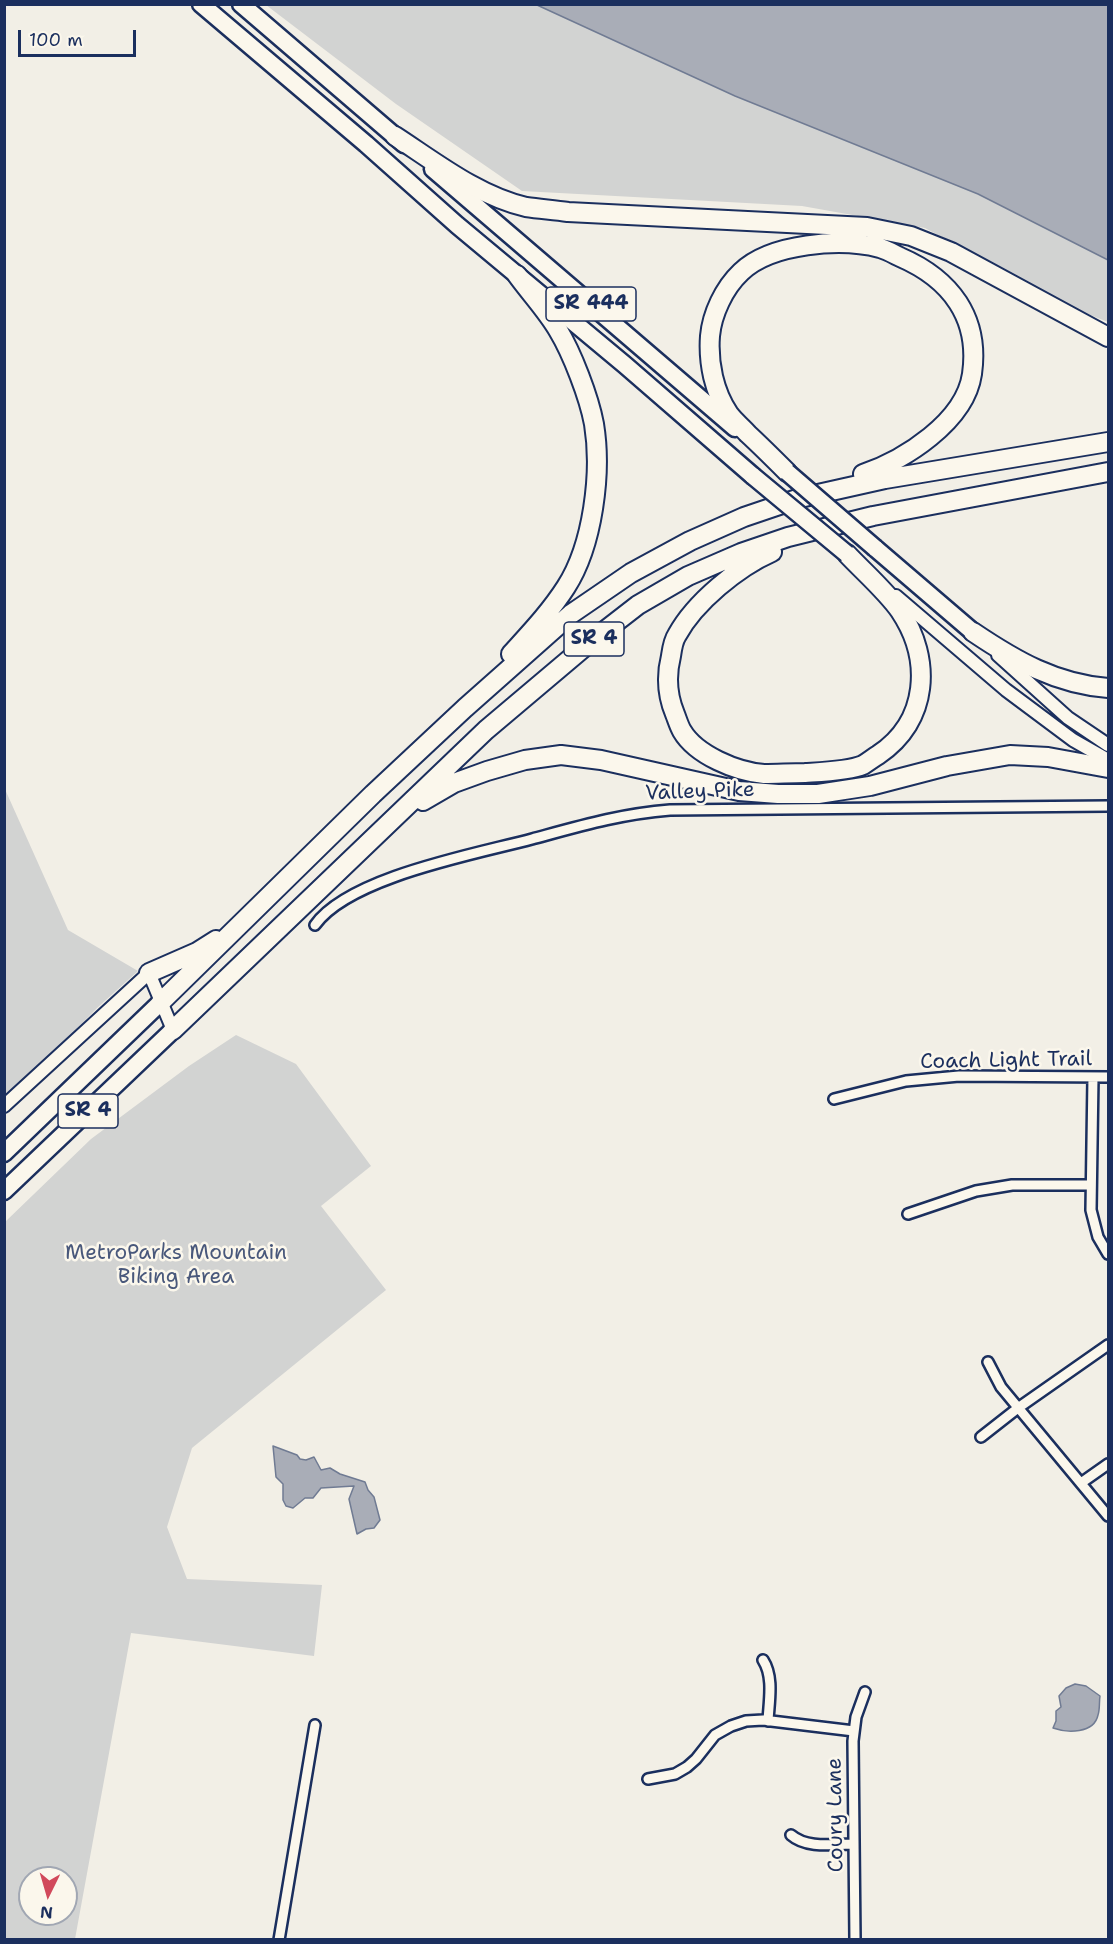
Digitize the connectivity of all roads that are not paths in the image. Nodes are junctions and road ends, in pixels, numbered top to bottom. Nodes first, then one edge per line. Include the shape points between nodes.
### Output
1 (201, 4) edge
2 (241, 4) edge
3 (395, 136) junction
4 (517, 275) junction
5 (1108, 337) edge
6 (1108, 442) edge
7 (787, 472) junction
8 (1108, 472) edge
9 (1078, 477) junction
10 (1108, 478) edge
11 (800, 498) junction
12 (837, 525) junction
13 (847, 554) junction
14 (973, 632) junction
15 (1108, 688) edge
16 (465, 708) junction
17 (1108, 746) edge
18 (1108, 760) edge
19 (1108, 768) edge
20 (1108, 806) edge
21 (393, 820) junction
22 (315, 925) dead end
23 (236, 930) junction
24 (149, 973) junction
25 (161, 1002) junction
26 (173, 1030) junction
27 (1093, 1077) junction
28 (1108, 1077) edge
29 (834, 1099) dead end
30 (4, 1106) edge
31 (4, 1152) edge
32 (1091, 1185) junction
33 (4, 1191) edge
34 (908, 1214) dead end
35 (1108, 1254) edge
36 (1108, 1345) edge
37 (988, 1362) dead end
38 (1018, 1408) junction
39 (981, 1437) dead end
40 (1108, 1464) edge
41 (1081, 1483) junction
42 (1108, 1516) edge
43 (763, 1660) dead end
44 (865, 1692) dead end
45 (768, 1721) junction
46 (315, 1725) dead end
47 (854, 1731) junction
48 (648, 1779) dead end
49 (790, 1835) dead end
50 (854, 1844) junction
51 (279, 1940) edge
52 (855, 1940) edge

1 - 4 highway, SR 444
2 - 3 highway, SR 444
3 - 5 highway via 491,195 526,206 568,212 867,227 912,236 951,252
3 - 7 highway, SR 444
4 - 13 highway, SR 444, bridge
4 - 16 highway via 558,330 579,374 594,423 597,469 593,512 567,585
6 - 11 highway, SR 4 via 885,479
7 - 11 highway via 729,415 714,382 709,350 711,326 722,296 741,272 764,257 802,245 841,243 881,248 917,264 948,288 969,322 975,354 970,383 955,412 923,444 886,466
7 - 14 highway, SR 444, bridge
8 - 9 highway, SR 4
9 - 10 highway
9 - 12 highway, SR 4
11 - 16 highway, SR 4 via 744,517 631,573 571,614
12 - 13 highway via 761,557 725,582 696,609 676,636 666,673 671,704 682,732 703,753 728,766 762,774 824,772 862,765 901,736 919,694 916,646 899,609
12 - 21 highway, SR 4 via 741,554 688,576 638,605 486,730
13 - 18 street via 1006,690 1073,740
14 - 15 highway via 1026,666 1050,676
14 - 17 street via 1068,718
16 - 23 highway, SR 4
19 - 21 highway via 1048,757 1010,755 870,786 818,794 778,794 739,791 601,760 561,755 525,760 454,783
20 - 22 street, Valley Pike via 670,810 629,814 393,877 344,901
21 - 26 highway, SR 4
23 - 24 highway
23 - 25 highway, SR 4
24 - 25 street
24 - 30 street
25 - 26 street
25 - 31 highway, SR 4
26 - 33 highway, SR 4
27 - 28 street, Coach Light Trail
27 - 29 street, Coach Light Trail via 959,1076 906,1081
27 - 32 street
32 - 34 street via 1012,1185 976,1191
32 - 35 street via 1091,1210 1098,1237
36 - 38 street
37 - 38 street
38 - 39 street
38 - 41 street
40 - 41 street
41 - 42 street
43 - 45 street via 770,1685
44 - 47 street, Coury Lane
45 - 47 street
45 - 48 street via 731,1726 716,1735 687,1767 675,1774
46 - 51 street
47 - 50 street, Coury Lane
49 - 50 street via 810,1844
50 - 52 street, Coury Lane

